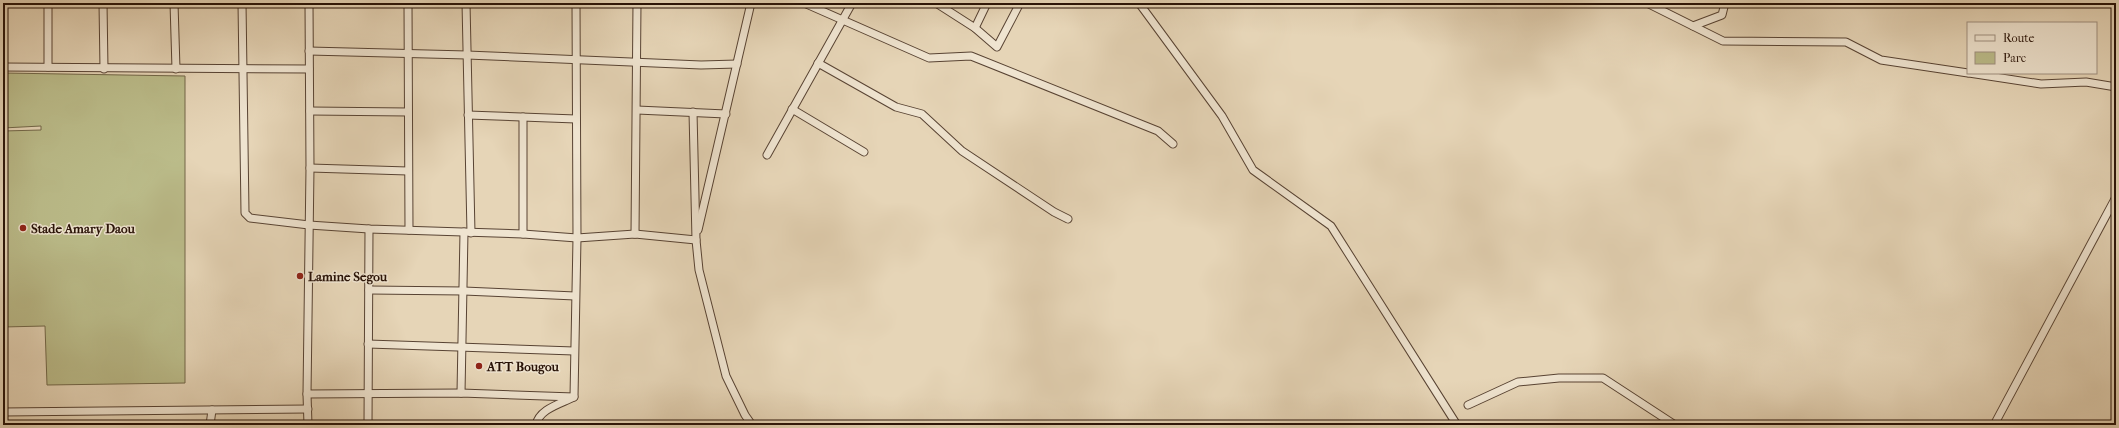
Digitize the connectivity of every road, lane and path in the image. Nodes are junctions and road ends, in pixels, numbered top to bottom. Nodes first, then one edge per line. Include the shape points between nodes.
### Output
1 (48, 3) edge
2 (103, 3) edge
3 (174, 3) edge
4 (242, 3) edge
5 (309, 3) edge
6 (408, 3) edge
7 (466, 3) edge
8 (576, 3) edge
9 (637, 3) edge
10 (751, 3) edge
11 (804, 3) edge
12 (852, 3) edge
13 (936, 3) edge
14 (987, 3) edge
15 (1020, 3) edge
16 (1139, 3) edge
17 (1647, 3) edge
18 (1725, 3) edge
19 (842, 20) junction
20 (1693, 26) junction
21 (974, 28) junction
22 (309, 51) junction
23 (408, 53) junction
24 (467, 55) junction
25 (576, 60) junction
26 (636, 62) junction
27 (818, 63) junction
28 (737, 64) junction
29 (3, 67) edge
30 (48, 67) junction
31 (104, 69) junction
32 (176, 69) junction
33 (309, 69) junction
34 (242, 70) junction
35 (1967, 73) edge
36 (1976, 74) edge
37 (2116, 87) edge
38 (637, 110) junction
39 (792, 110) junction
40 (310, 111) junction
41 (408, 112) junction
42 (693, 112) junction
43 (726, 114) junction
44 (468, 115) junction
45 (523, 117) junction
46 (576, 120) junction
47 (1174, 144) dead end
48 (864, 152) dead end
49 (767, 155) dead end
50 (310, 168) junction
51 (408, 171) junction
52 (2116, 197) edge
53 (1068, 219) dead end
54 (309, 225) junction
55 (369, 229) junction
56 (409, 230) junction
57 (467, 232) junction
58 (523, 234) junction
59 (635, 234) junction
60 (577, 238) junction
61 (696, 240) junction
62 (369, 290) junction
63 (464, 291) junction
64 (575, 296) junction
65 (368, 344) junction
66 (463, 348) junction
67 (574, 351) junction
68 (369, 393) junction
69 (461, 393) junction
70 (307, 394) junction
71 (574, 397) junction
72 (1468, 405) dead end
73 (308, 409) junction
74 (212, 410) junction
75 (3, 412) edge
76 (210, 425) edge
77 (308, 425) edge
78 (368, 425) edge
79 (536, 425) edge
80 (752, 425) edge
81 (1457, 425) edge
82 (1675, 425) edge
83 (1994, 425) edge

1 - 30 street
2 - 31 street
3 - 32 street
4 - 34 street
5 - 22 street
6 - 23 street
7 - 24 street
8 - 25 street
9 - 26 street
10 - 28 street
11 - 19 street
12 - 19 street
13 - 21 street
14 - 21 street
15 - 21 street via 997,47
16 - 81 street via 1222,116 1253,170 1331,226
17 - 20 street
18 - 20 street via 1722,15
19 - 27 street
19 - 47 street via 929,58 971,56 1158,132
20 - 35 street via 1723,41 1846,42 1881,60
22 - 23 street
22 - 33 street
23 - 24 street
23 - 41 street
24 - 25 street
24 - 44 street
25 - 26 street
25 - 46 street
26 - 28 street
26 - 38 street
27 - 39 street
27 - 53 street via 896,107 922,114 962,151
28 - 43 street
29 - 30 street
30 - 31 street
31 - 32 street
32 - 34 street
33 - 34 street
33 - 40 street
34 - 54 street via 245,213 250,218
36 - 37 street via 2041,84 2086,82
38 - 42 street
38 - 59 street
39 - 48 street
39 - 49 street
40 - 41 street
40 - 50 street
41 - 51 street
42 - 43 street
42 - 61 street
43 - 61 street
44 - 45 street
44 - 57 street
45 - 46 street
45 - 58 street
46 - 60 street
50 - 51 street
50 - 54 street
51 - 56 street
52 - 83 street
54 - 55 street
54 - 70 street
55 - 56 street
55 - 62 street
56 - 57 street
57 - 58 street
57 - 63 street
58 - 60 street
59 - 60 street
59 - 61 street
60 - 64 street
61 - 80 street via 699,270 726,376
62 - 63 street
62 - 65 street
63 - 64 street
63 - 66 street
64 - 67 street
65 - 66 street
65 - 68 street
66 - 67 street
66 - 69 street
67 - 71 street
68 - 69 street
68 - 70 street
68 - 78 street
69 - 71 street
70 - 73 street
71 - 79 street via 544,412 537,419
72 - 82 street via 1518,382 1558,378 1603,378
73 - 74 street
73 - 77 street
74 - 75 street
74 - 76 street

